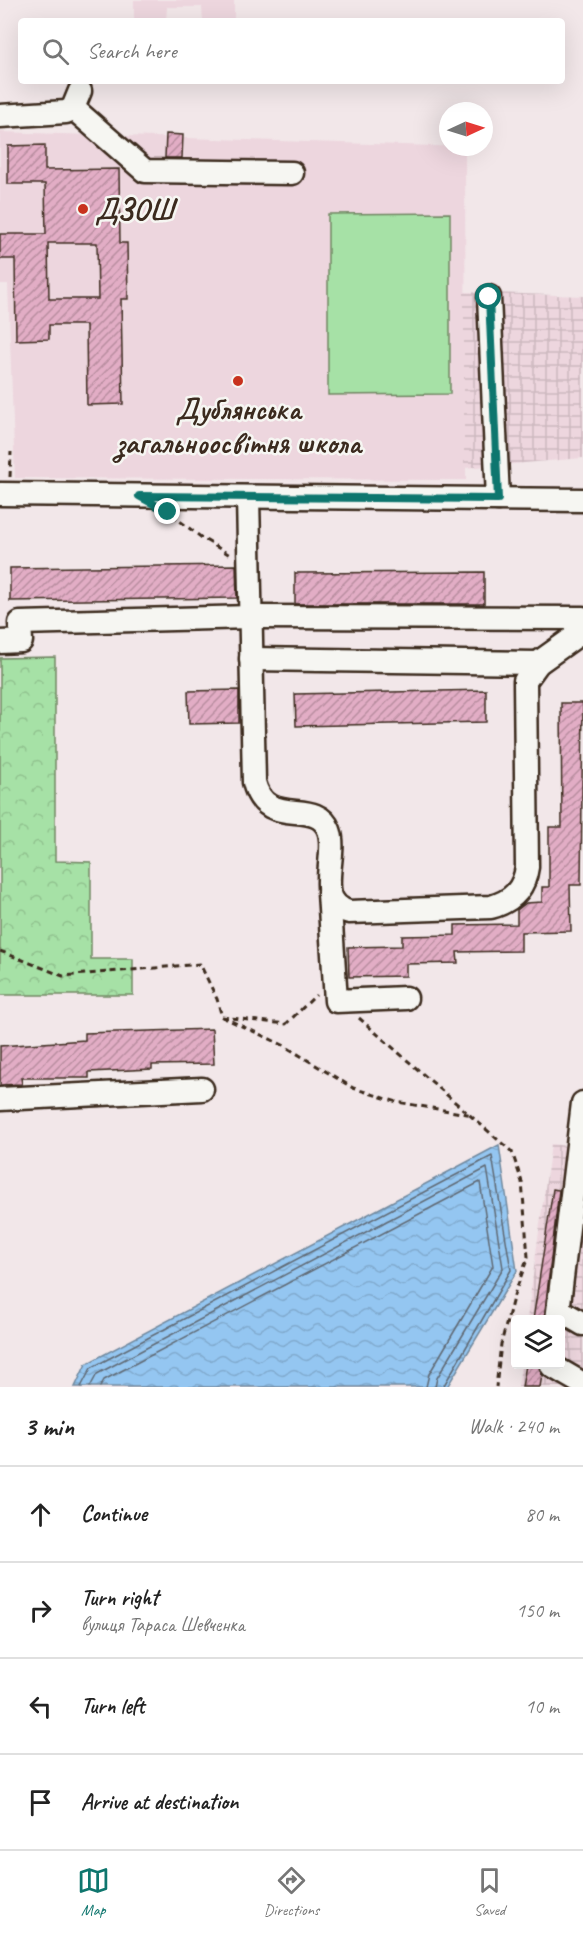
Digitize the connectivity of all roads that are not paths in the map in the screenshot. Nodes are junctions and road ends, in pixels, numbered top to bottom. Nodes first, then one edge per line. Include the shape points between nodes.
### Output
1 (0, 116) edge
2 (292, 173) dead end
3 (489, 297) dead end
4 (5, 487) edge
5 (248, 497) junction
6 (498, 499) junction
7 (583, 500) edge
8 (251, 617) junction
9 (583, 618) edge
10 (583, 631) edge
11 (0, 642) edge
12 (251, 659) junction
13 (538, 663) junction
14 (329, 893) junction
15 (406, 998) dead end
16 (202, 1089) dead end
17 (0, 1099) edge
18 (583, 1103) edge
19 (577, 1213) edge
20 (574, 1261) edge
21 (558, 1315) edge
22 (565, 1318) edge
23 (583, 1324) edge
24 (551, 1372) edge
25 (583, 1384) edge

1 - 2 street via 59,114 76,99 145,171
3 - 6 street
4 - 5 street
5 - 6 street
5 - 8 street
6 - 7 street
8 - 9 street
8 - 11 street via 20,623 21,640
8 - 12 street
10 - 13 street
12 - 13 street
12 - 14 street via 256,792 278,811 312,814 325,822 331,836
13 - 14 street via 525,681 527,867 512,898 491,907 349,912 336,906
14 - 15 street via 336,1001
16 - 17 street
18 - 19 street
19 - 20 street
20 - 21 street
22 - 23 street
24 - 25 street

